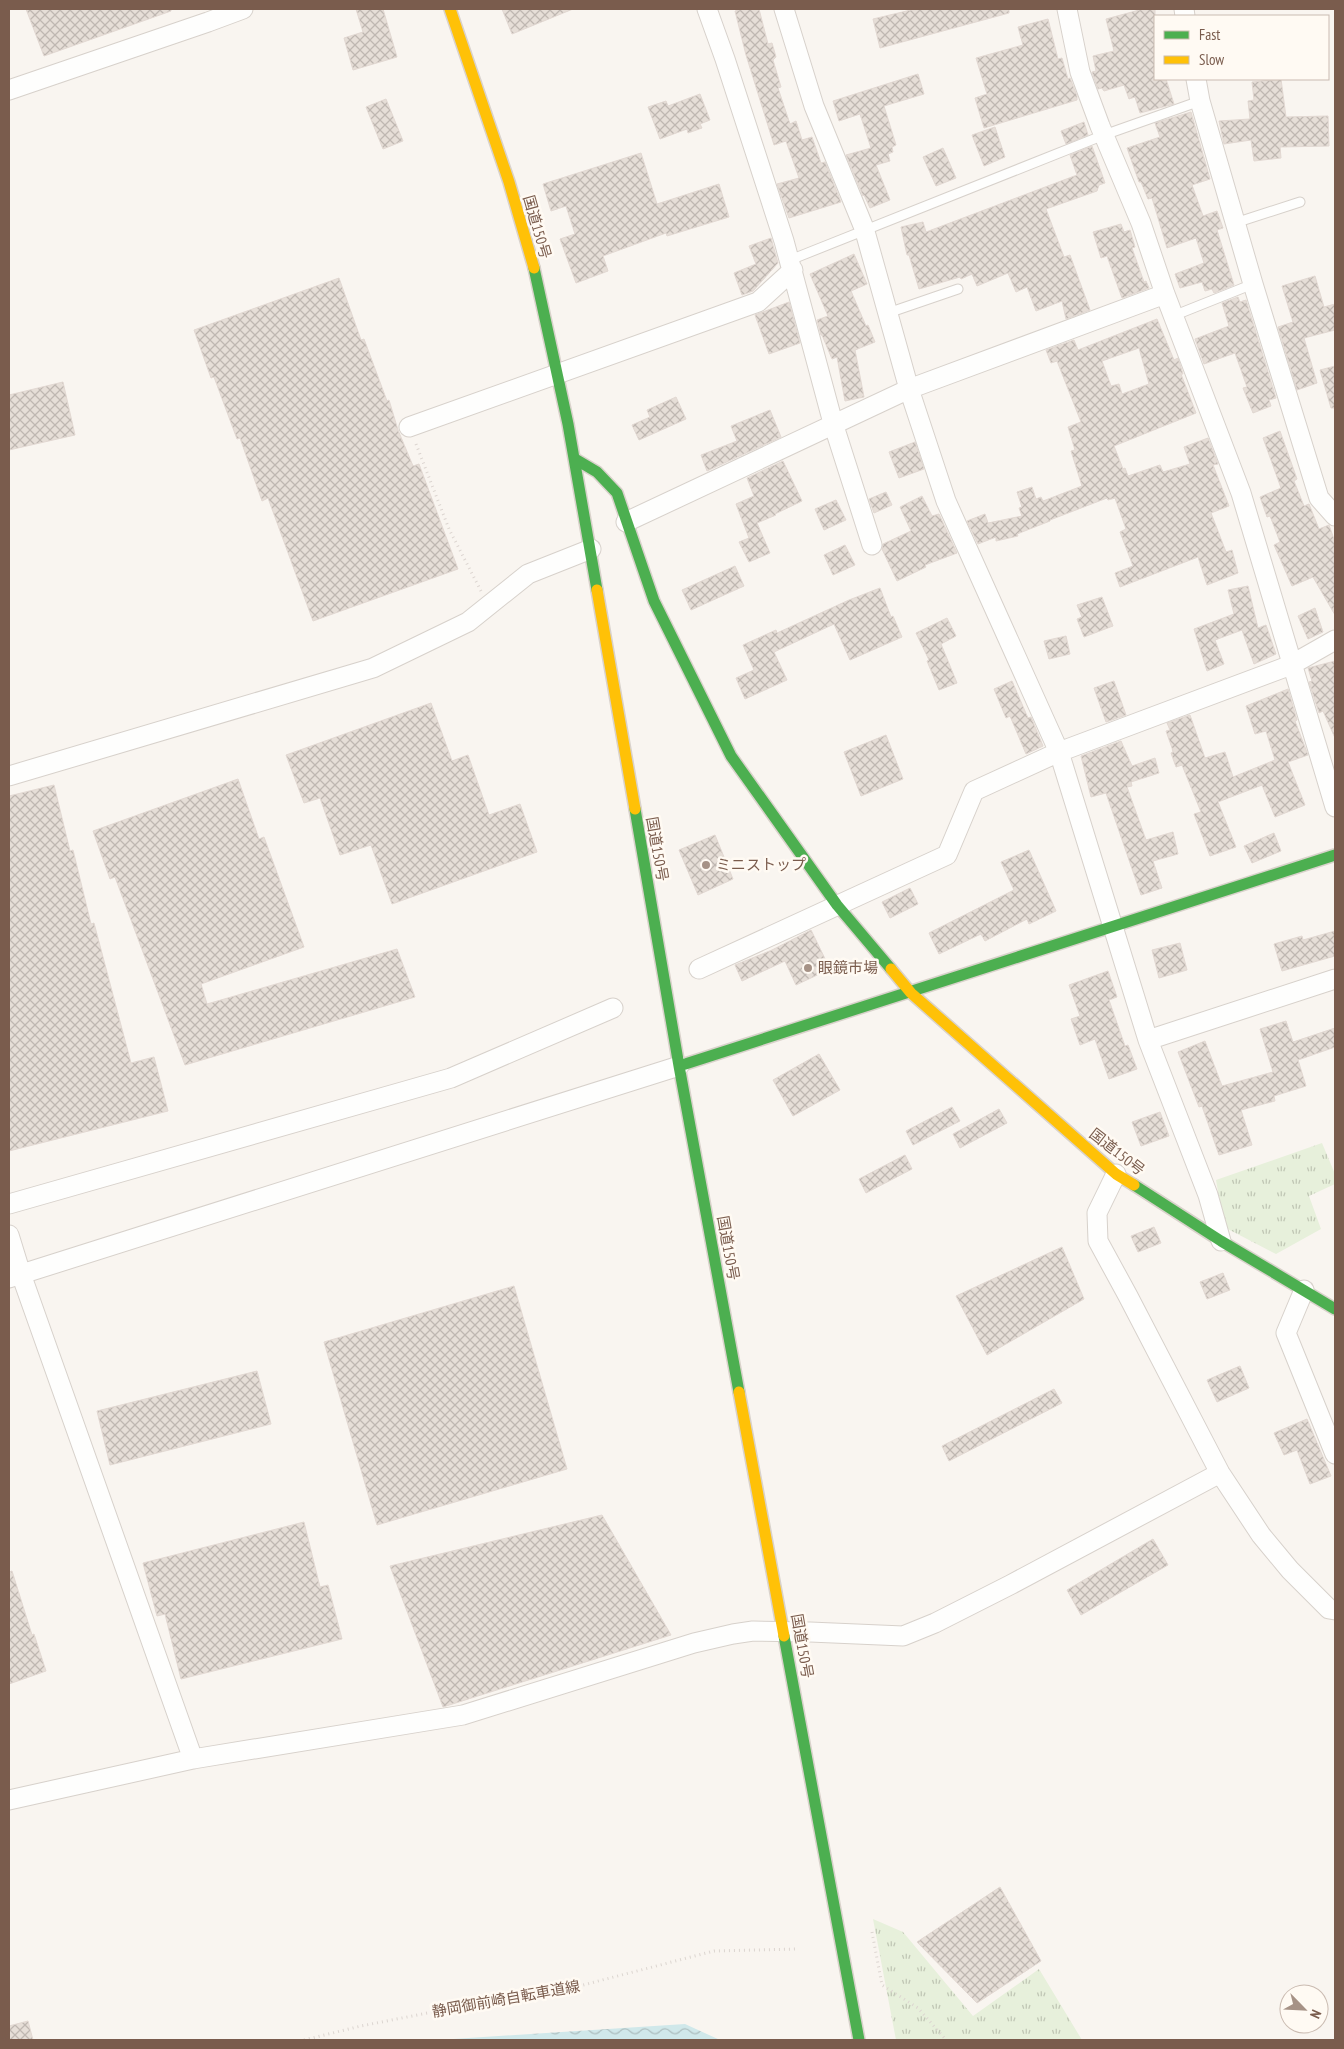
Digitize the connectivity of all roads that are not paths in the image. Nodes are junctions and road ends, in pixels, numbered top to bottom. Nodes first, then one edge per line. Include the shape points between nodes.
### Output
1 (243, 9) edge
2 (450, 9) edge
3 (707, 9) edge
4 (784, 9) edge
5 (1067, 9) edge
6 (1196, 80) edge
7 (9, 90) edge
8 (1200, 101) junction
9 (1104, 135) junction
10 (1300, 202) dead end
11 (1235, 224) junction
12 (864, 230) junction
13 (791, 266) junction
14 (1253, 284) junction
15 (958, 289) dead end
16 (1165, 294) junction
17 (888, 313) junction
18 (1173, 316) junction
19 (558, 372) junction
20 (909, 388) junction
21 (833, 423) junction
22 (409, 427) road end
23 (575, 459) junction
24 (1335, 516) edge
25 (626, 522) junction
26 (872, 545) dead end
27 (591, 550) junction
28 (1335, 640) edge
29 (1291, 665) junction
30 (1059, 752) junction
31 (9, 776) edge
32 (1335, 807) edge
33 (1335, 855) edge
34 (837, 905) junction
35 (1114, 926) junction
36 (699, 969) dead end
37 (1335, 980) edge
38 (911, 993) junction
39 (613, 1008) dead end
40 (1148, 1040) junction
41 (679, 1066) junction
42 (1116, 1174) junction
43 (9, 1204) edge
44 (9, 1235) edge
45 (1221, 1241) junction
46 (15, 1276) edge
47 (1304, 1290) junction
48 (1335, 1309) edge
49 (1335, 1454) edge
50 (1220, 1473) junction
51 (1335, 1610) edge
52 (784, 1633) junction
53 (193, 1759) junction
54 (9, 1800) edge
55 (859, 2040) edge

1 - 7 street
2 - 19 main road, 国道150号 via 509,183
3 - 13 street
4 - 12 street via 814,106
5 - 9 street via 1080,72
6 - 8 street
8 - 9 lane
8 - 11 street
9 - 12 lane
9 - 16 street
10 - 11 lane
11 - 14 street
12 - 13 lane
12 - 17 street
13 - 19 street via 758,302
13 - 21 street
14 - 18 lane
14 - 24 street via 1319,498
15 - 17 lane
16 - 18 street
16 - 20 street
17 - 20 street
18 - 29 street via 1241,494
19 - 22 street
19 - 23 main road, 国道150号
20 - 21 street
20 - 30 street via 946,501
21 - 25 street
21 - 26 street
23 - 25 main road, 国道150号 via 597,472 617,493
23 - 27 main road, 国道150号
25 - 34 main road, 国道150号 via 658,609 731,756
27 - 31 street via 528,574 468,622 373,668
27 - 41 main road, 国道150号
28 - 29 street
29 - 30 street
29 - 32 street
30 - 34 street via 974,791 947,856
30 - 35 street
33 - 35 main road
34 - 36 street
34 - 38 main road, 国道150号
35 - 38 main road
35 - 40 street
37 - 40 street
38 - 41 main road
38 - 42 main road, 国道150号
39 - 43 street via 451,1078
40 - 45 street via 1208,1195
41 - 46 street
41 - 52 main road, 国道150号
42 - 45 main road, 国道150号
42 - 50 street via 1097,1213 1098,1241
44 - 46 street
45 - 47 main road, 国道150号
46 - 53 street
47 - 48 main road, 国道150号
47 - 49 street via 1286,1333
50 - 51 street via 1290,1570 1329,1609
50 - 52 street via 1010,1585 903,1636
52 - 53 street via 752,1631 694,1643 463,1715
52 - 55 main road, 国道150号
53 - 54 street

